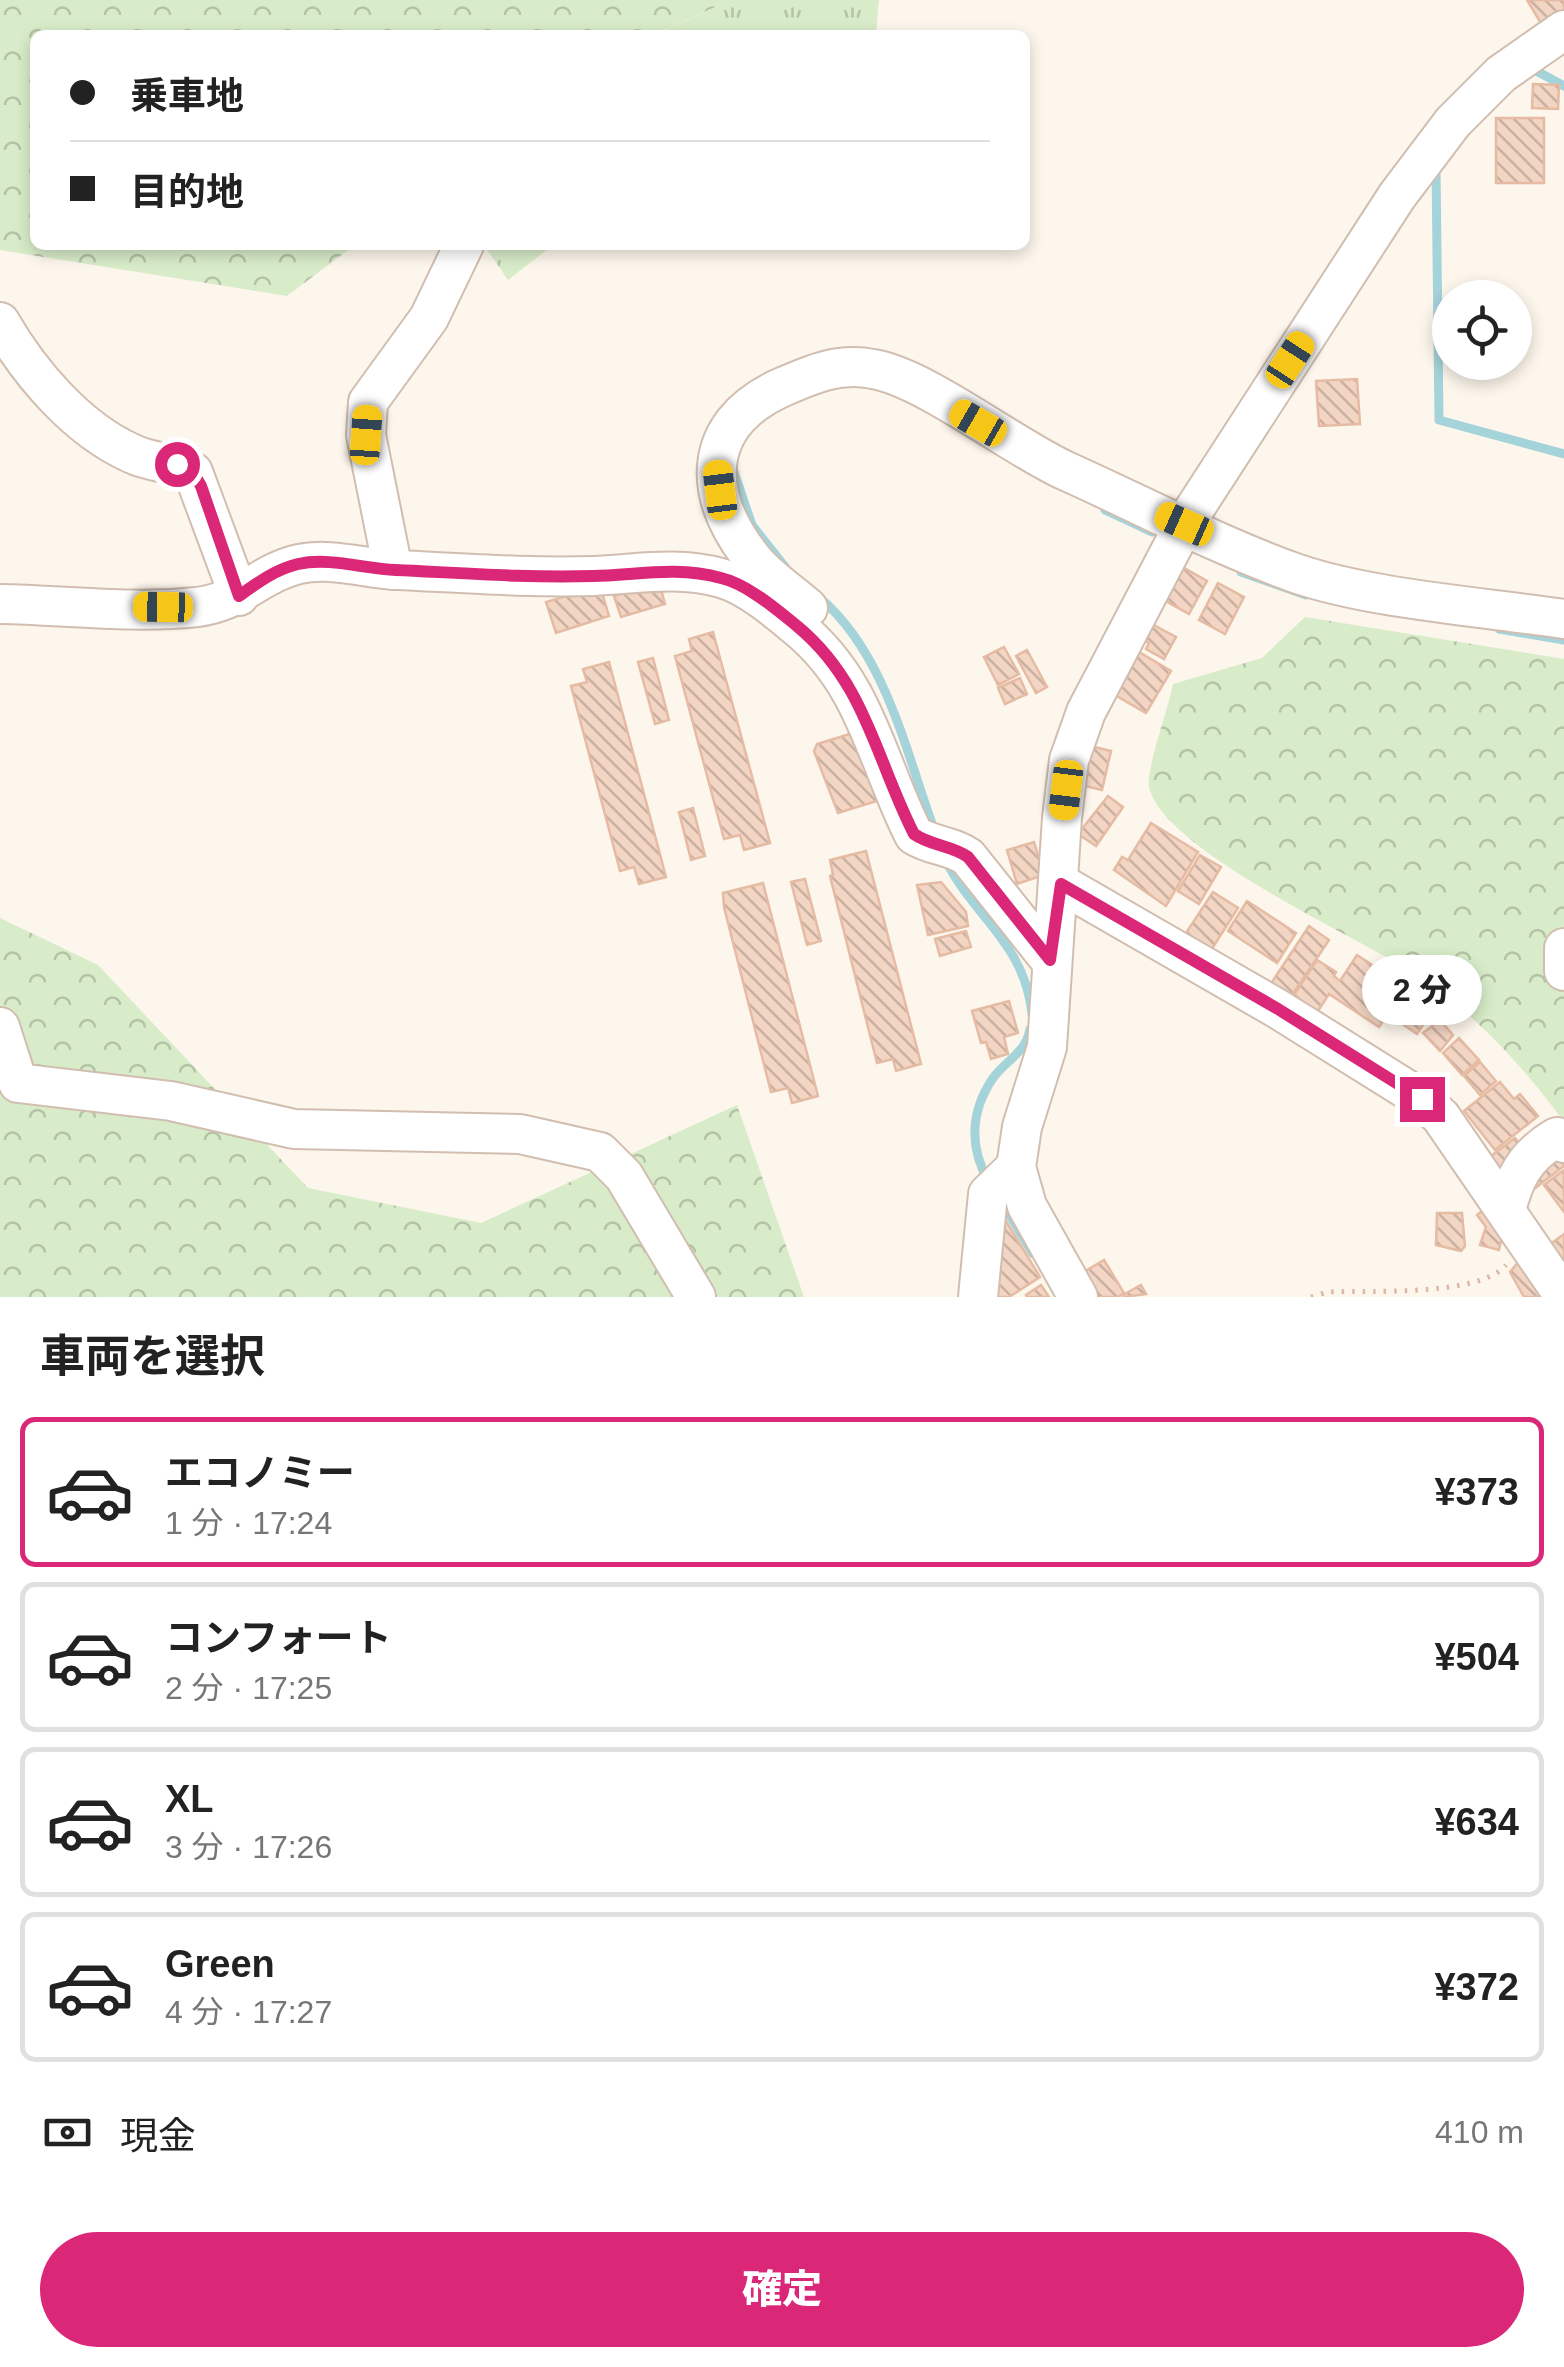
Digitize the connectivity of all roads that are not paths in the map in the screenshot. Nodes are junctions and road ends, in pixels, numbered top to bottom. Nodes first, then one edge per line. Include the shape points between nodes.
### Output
1 (1564, 30) edge
2 (462, 250) edge
3 (0, 322) edge
4 (1184, 524) junction
5 (392, 570) junction
6 (239, 596) junction
7 (0, 604) edge
8 (1564, 619) edge
9 (854, 690) junction
10 (1061, 884) junction
11 (1564, 948) edge
12 (1050, 960) junction
13 (1564, 972) edge
14 (0, 1027) edge
15 (1564, 1142) edge
16 (1001, 1180) junction
17 (1513, 1221) junction
18 (1564, 1296) edge
19 (696, 1297) edge
20 (978, 1297) edge
21 (1078, 1297) edge

1 - 4 street via 1501,74 1419,167
2 - 5 street via 429,318 368,402 366,435
3 - 6 street via 48,388 92,429 135,455 193,472
4 - 8 street via 1297,574
4 - 9 street via 1042,460 895,375 870,368 819,370 749,403 720,440 717,464 734,531 753,561 826,624 846,656
4 - 10 street via 1080,728 1062,818
5 - 6 street via 299,564
5 - 9 street via 595,576 674,571 726,579 799,628
6 - 7 street via 193,608
9 - 12 street via 909,825 968,857
10 - 12 street
10 - 17 street via 1422,1099
11 - 13 street
12 - 16 street via 1047,1047
14 - 19 street via 18,1083 170,1101 294,1129 520,1134 600,1152 624,1176
15 - 17 street via 1558,1136 1513,1180
16 - 20 street
16 - 21 street via 1027,1206
17 - 18 street

